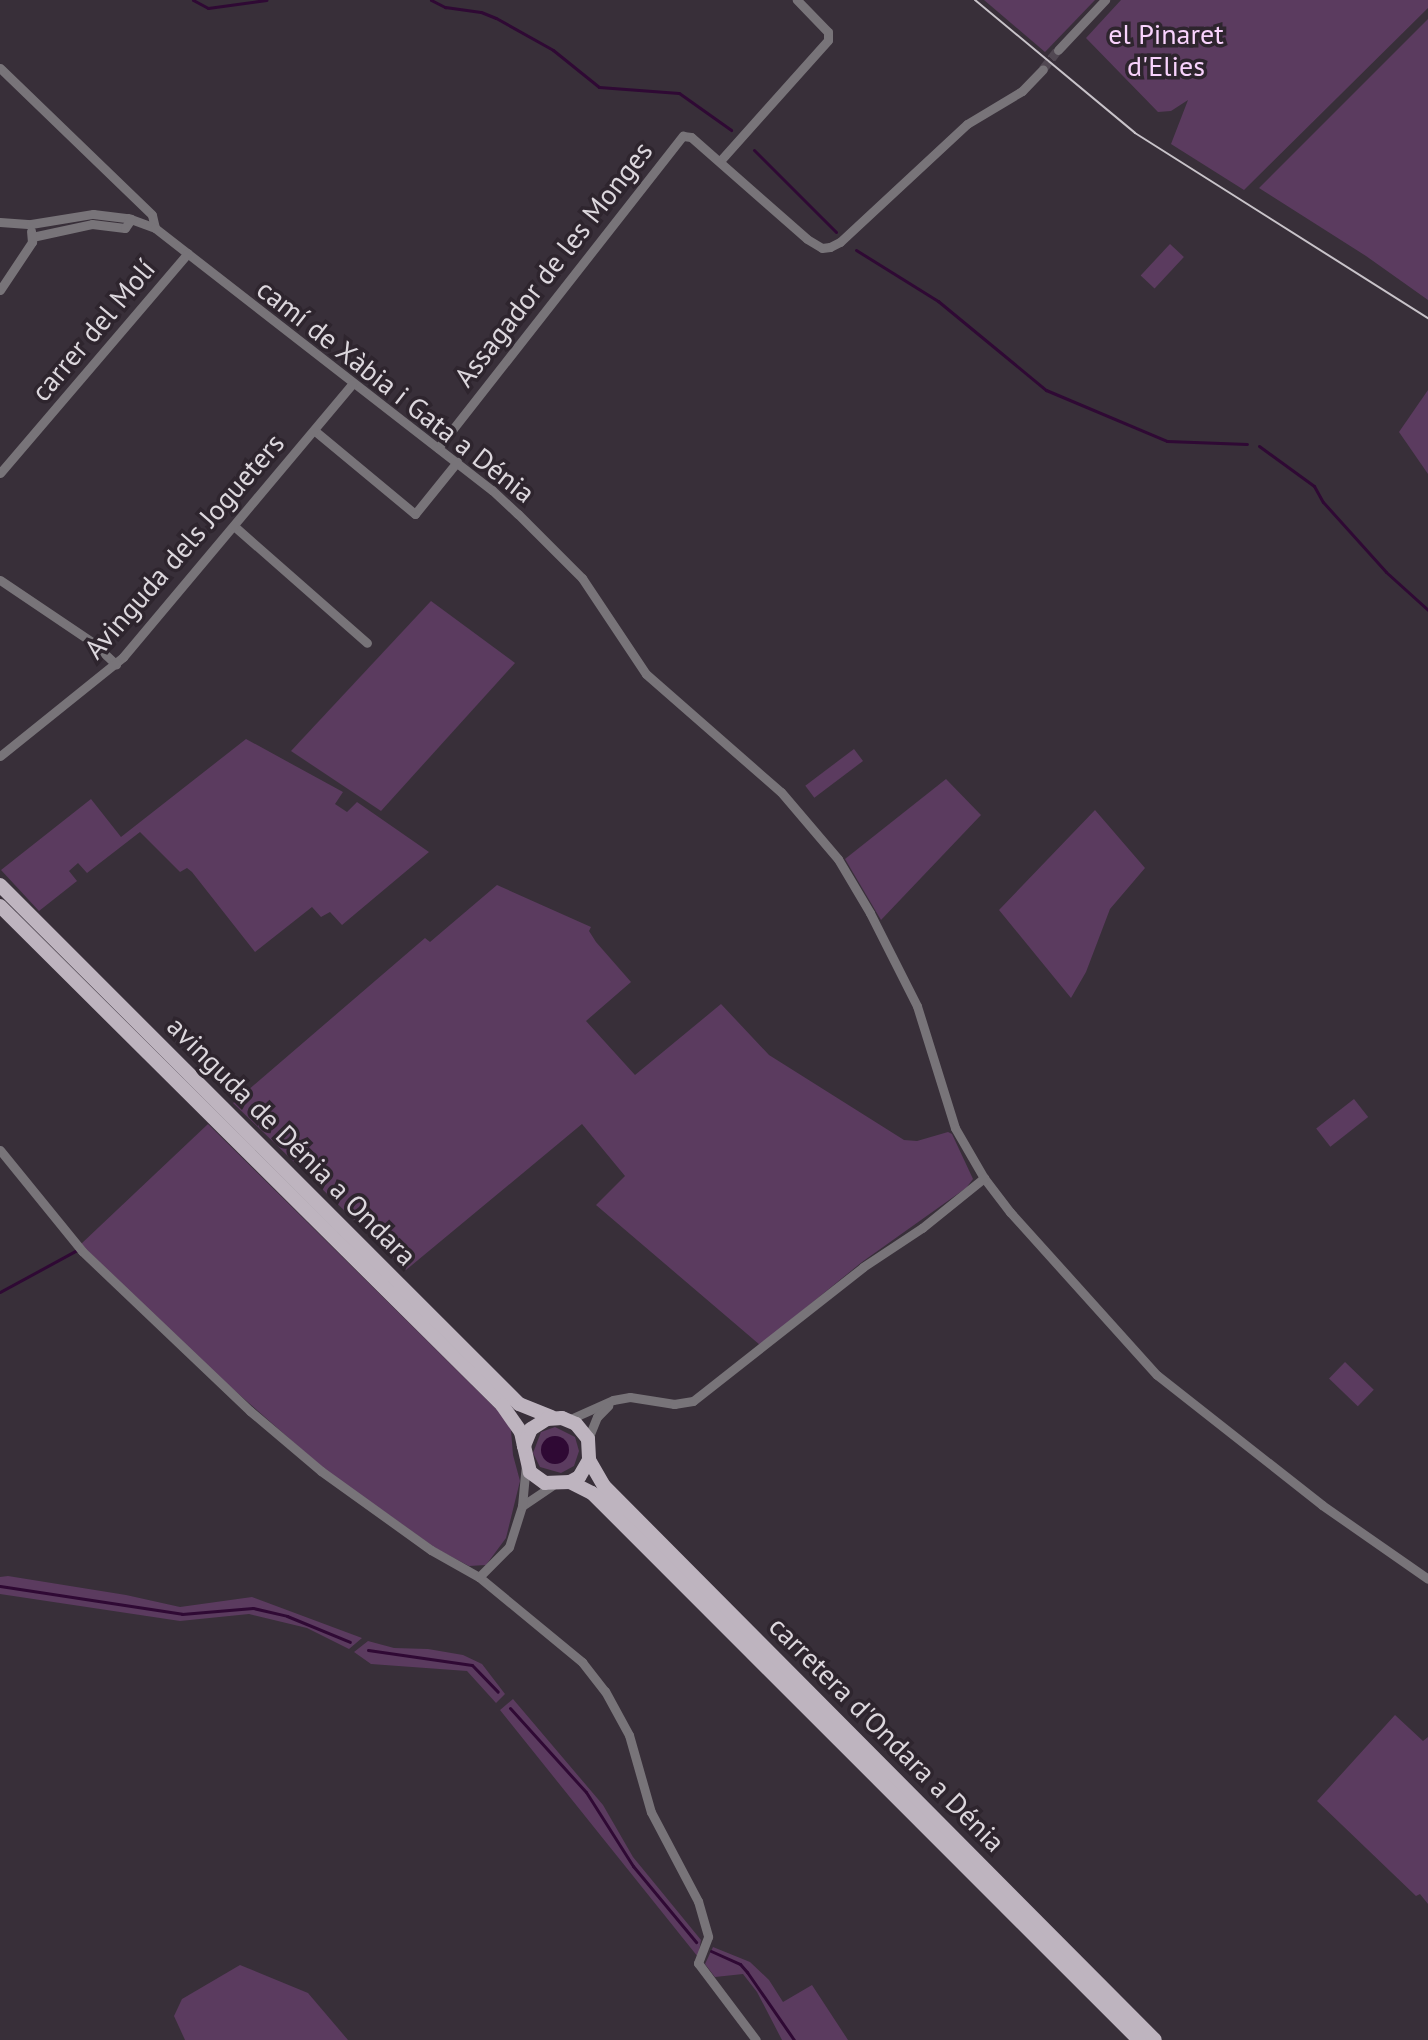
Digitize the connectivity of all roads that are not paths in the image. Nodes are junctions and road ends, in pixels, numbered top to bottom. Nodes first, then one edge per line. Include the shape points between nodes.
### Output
1 (797, 0) edge
2 (1105, 0) edge
3 (1058, 50) tunnel mouth
4 (0, 68) edge
5 (1043, 69) tunnel mouth
6 (720, 161) junction
7 (131, 219) junction
8 (0, 222) edge
9 (31, 224) junction
10 (155, 228) junction
11 (32, 237) junction
12 (188, 253) junction
13 (0, 290) edge
14 (352, 384) junction
15 (315, 431) junction
16 (438, 448) junction
17 (457, 462) junction
18 (0, 473) edge
19 (234, 526) junction
20 (0, 580) edge
21 (367, 643) dead end
22 (116, 664) junction
23 (0, 756) edge
24 (0, 885) edge
25 (0, 906) edge
26 (0, 1150) edge
27 (984, 1178) junction
28 (613, 1400) junction
29 (562, 1419) junction
30 (588, 1439) junction
31 (524, 1446) junction
32 (589, 1460) junction
33 (526, 1464) junction
34 (570, 1482) junction
35 (554, 1485) junction
36 (522, 1506) junction
37 (479, 1577) junction
38 (1428, 1579) edge
39 (756, 2040) edge
40 (1139, 2040) edge
41 (1155, 2040) edge

1 - 6 street via 828,32 828,40
2 - 3 street
4 - 10 street via 152,215
5 - 6 street, Assagador de les Monges via 1022,91 967,124 830,247 807,239
6 - 16 street, Assagador de les Monges via 691,137 677,141
7 - 9 street, camí de Xàbia i Gata a Dénia via 93,214
7 - 10 street, camí de Xàbia i Gata a Dénia
7 - 11 street via 125,228 92,224
8 - 9 street, camí de Xàbia i Gata a Dénia
9 - 11 street
10 - 12 street, camí de Xàbia i Gata a Dénia
11 - 13 street
12 - 14 street, camí de Xàbia i Gata a Dénia
12 - 18 street, carrer del Molí
14 - 15 street, Avinguda dels Jogueters
14 - 16 street, camí de Xàbia i Gata a Dénia
15 - 17 street via 415,514
15 - 19 street, Avinguda dels Jogueters
16 - 17 street, camí de Xàbia i Gata a Dénia
17 - 27 street, camí de Xàbia i Gata a Dénia via 582,578 646,674 781,792 838,859 917,1006 955,1128
19 - 21 street
19 - 22 street, Avinguda dels Jogueters
20 - 22 street
22 - 23 street, Avinguda dels Jogueters
24 - 29 main road, avinguda de Dénia a Ondara via 519,1404
25 - 31 main road, avinguda de Dénia a Ondara via 502,1405
26 - 37 street via 82,1251 250,1411 321,1471 431,1550
27 - 28 street via 693,1401
27 - 38 street, camí de Xàbia i Gata a Dénia via 1157,1375 1322,1505
28 - 29 street
28 - 30 street via 597,1417
29 - 30 main road
29 - 31 main road via 531,1429
30 - 32 main road
31 - 33 main road
32 - 34 main road
32 - 41 main road, carretera d'Ondara a Dénia via 604,1486
33 - 35 main road via 537,1478
33 - 36 street
34 - 35 main road
34 - 40 main road, carretera d'Ondara a Dénia via 585,1486 601,1501
35 - 36 street
36 - 37 street via 509,1547
37 - 39 street via 582,1662 605,1691 629,1735 651,1812 703,1916 708,1942 698,1963

